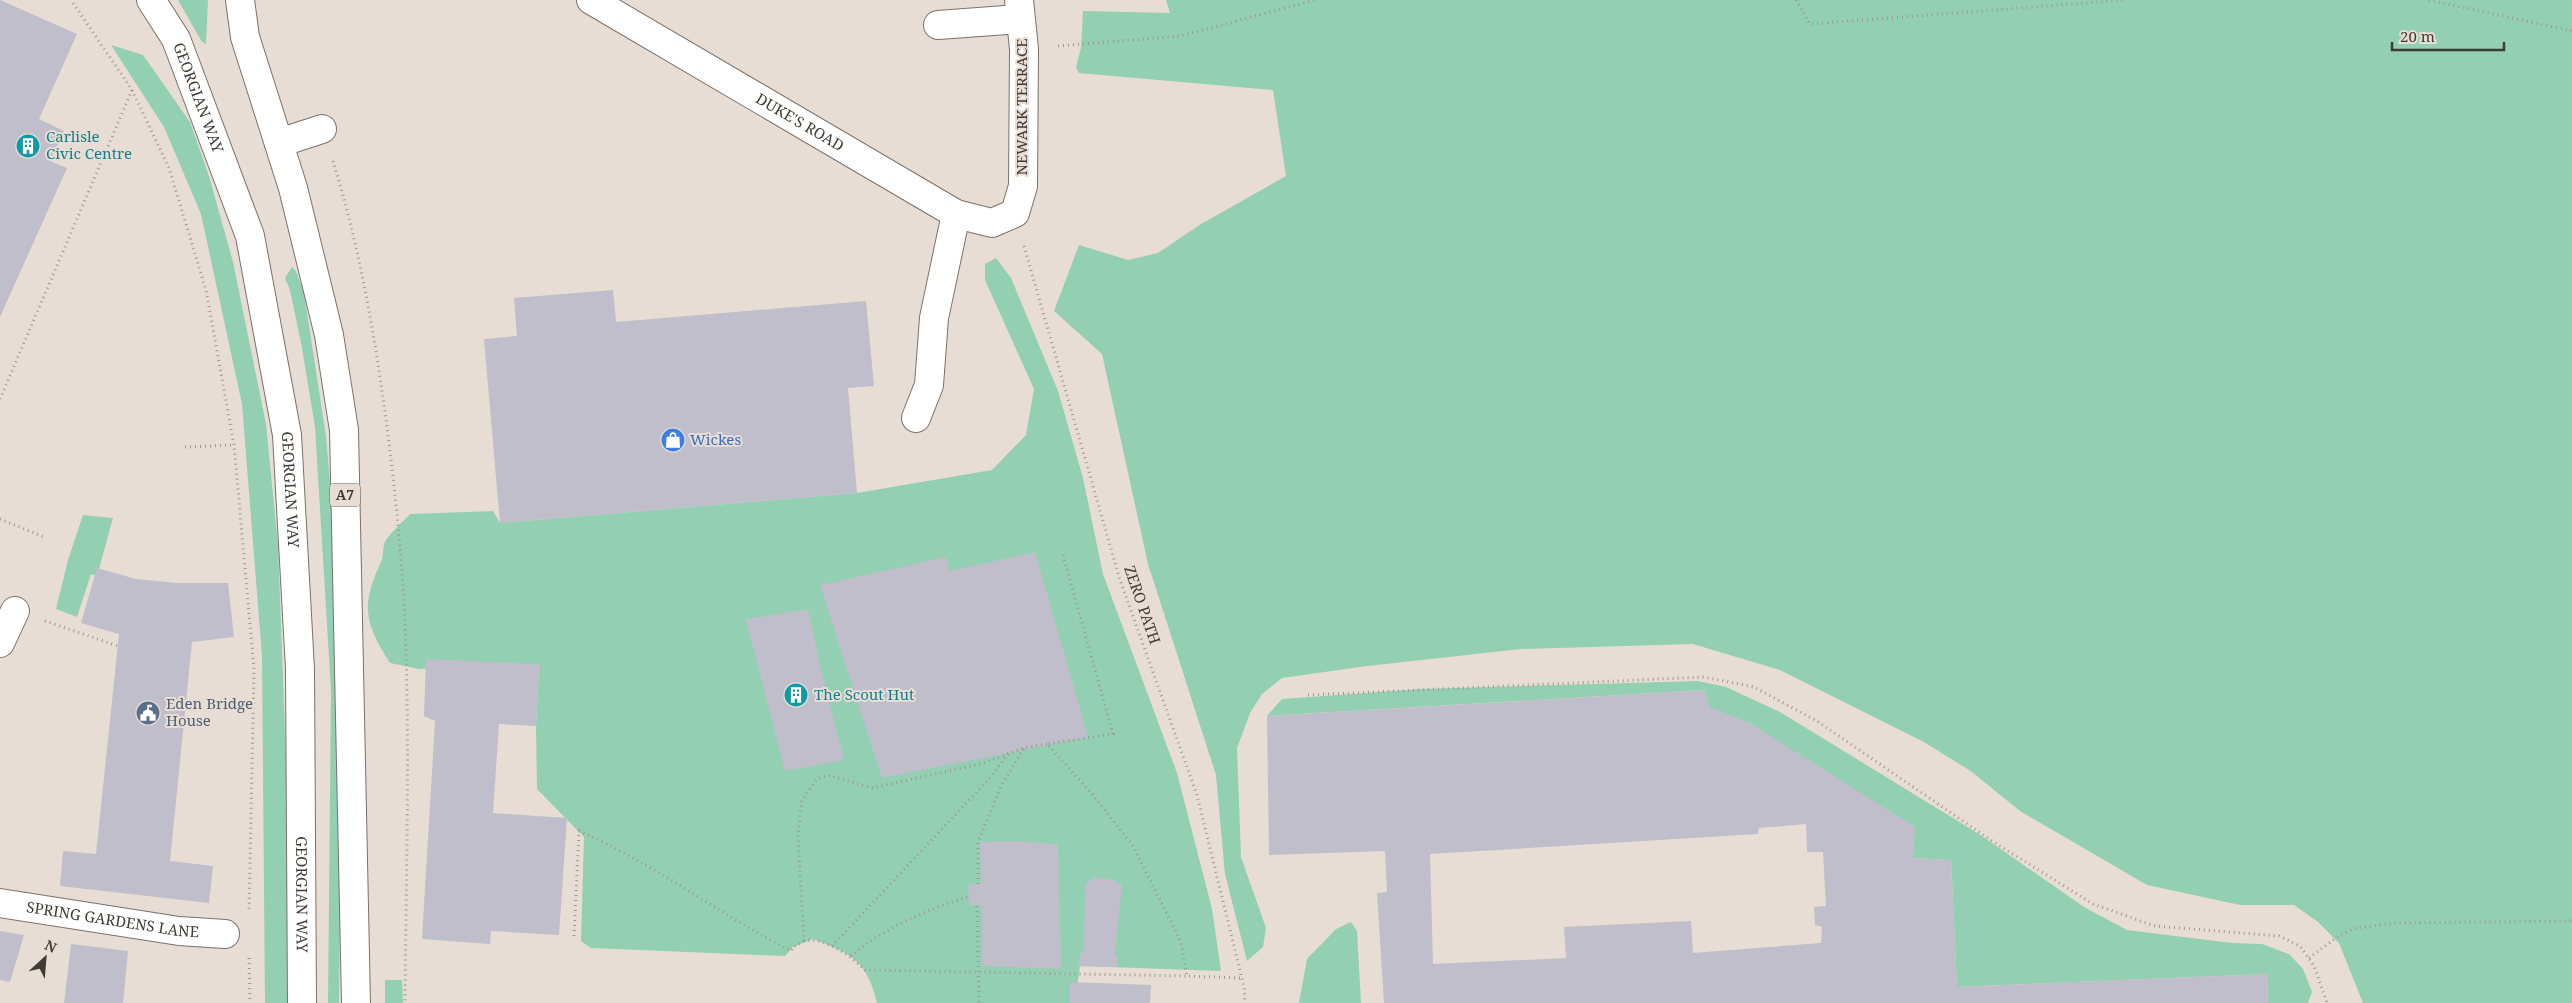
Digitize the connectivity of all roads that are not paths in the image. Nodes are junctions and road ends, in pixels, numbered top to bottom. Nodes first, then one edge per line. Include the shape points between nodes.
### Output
1 (150, 0) edge
2 (240, 0) edge
3 (591, 0) edge
4 (1020, 9) edge
5 (938, 25) dead end
6 (322, 129) road end
7 (279, 143) junction
8 (1015, 213) joint
9 (956, 214) junction
10 (916, 418) dead end
11 (15, 610) dead end
12 (0, 643) edge
13 (0, 904) edge
14 (225, 934) dead end
15 (302, 1003) edge
16 (356, 1003) edge

1 - 15 main road, GEORGIAN WAY via 176,39 250,236 287,435 300,670
2 - 7 main road, A7 via 244,37
3 - 9 main road, DUKE'S ROAD
4 - 5 main road
4 - 8 main road, NEWARK TERRACE via 1024,49 1023,186
6 - 7 main road
7 - 16 main road, A7 via 329,334 344,430
8 - 9 main road, DUKE'S ROAD via 992,223
9 - 10 main road via 934,318 930,385
11 - 12 main road
13 - 14 main road, SPRING GARDENS LANE via 179,931

